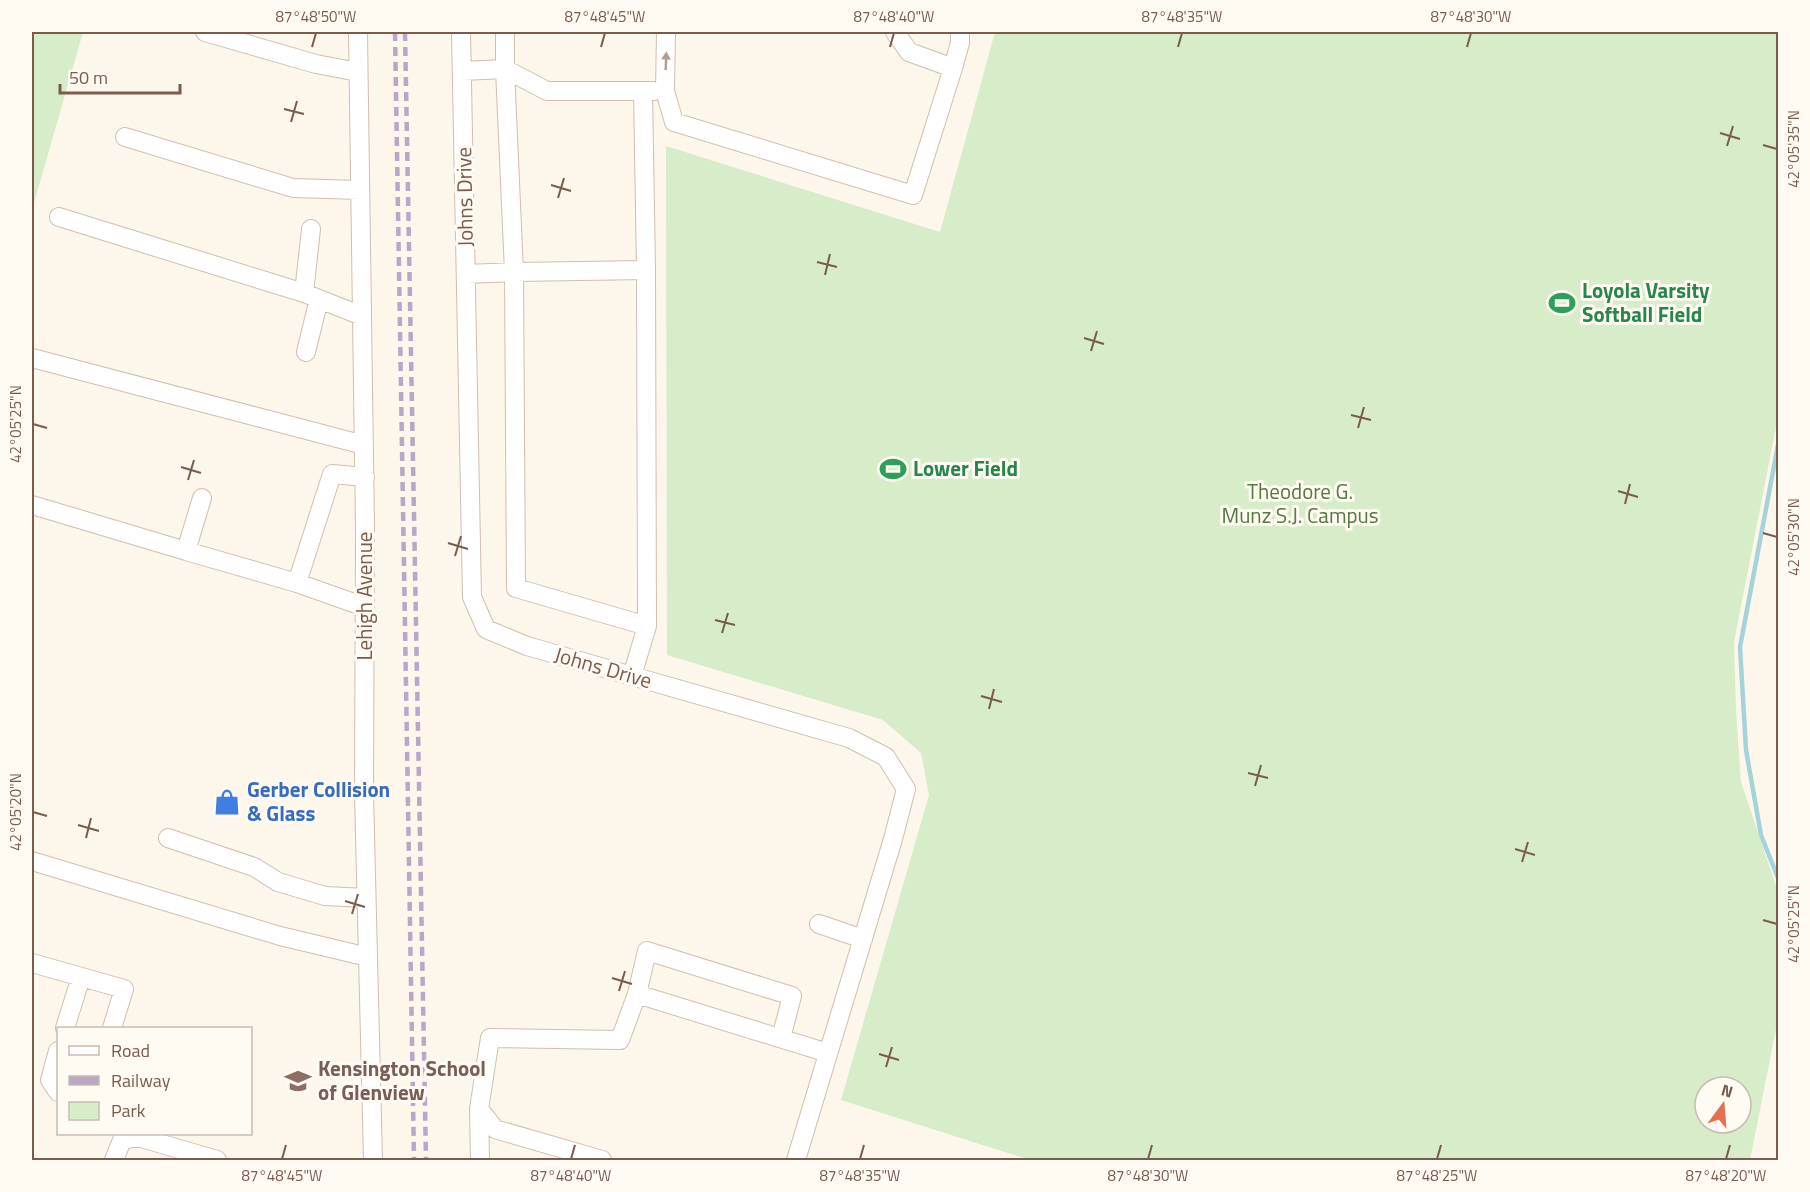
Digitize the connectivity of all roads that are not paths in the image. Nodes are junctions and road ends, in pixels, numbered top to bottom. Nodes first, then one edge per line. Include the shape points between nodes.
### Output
1 (205, 32) edge
2 (357, 32) edge
3 (461, 32) edge
4 (505, 32) edge
5 (666, 32) edge
6 (895, 32) edge
7 (960, 32) edge
8 (953, 68) junction
9 (505, 69) junction
10 (462, 71) junction
11 (358, 72) junction
12 (642, 91) junction
13 (665, 91) junction
14 (126, 136) dead end
15 (360, 190) junction
16 (59, 217) dead end
17 (311, 229) dead end
18 (646, 270) junction
19 (514, 272) junction
20 (466, 274) junction
21 (311, 296) junction
22 (362, 315) junction
23 (306, 352) dead end
24 (32, 358) edge
25 (364, 445) junction
26 (365, 477) junction
27 (202, 498) dead end
28 (32, 505) edge
29 (186, 551) junction
30 (297, 583) junction
31 (365, 607) junction
32 (647, 626) junction
33 (632, 676) junction
34 (168, 838) dead end
35 (32, 861) edge
36 (366, 898) junction
37 (819, 924) dead end
38 (863, 939) junction
39 (369, 957) junction
40 (33, 968) edge
41 (81, 977) junction
42 (637, 994) junction
43 (66, 1027) edge
44 (113, 1027) edge
45 (781, 1038) junction
46 (828, 1053) junction
47 (57, 1056) edge
48 (57, 1090) edge
49 (479, 1109) junction
50 (114, 1161) edge
51 (217, 1161) edge
52 (373, 1161) edge
53 (480, 1161) edge
54 (602, 1161) edge
55 (796, 1161) edge

1 - 11 street
2 - 11 street, Lehigh Avenue
3 - 10 street, Johns Drive
4 - 9 street
13 -> 5 street
6 - 8 street via 909,52
7 - 8 street
8 - 13 street via 913,195 674,122
9 - 10 street
9 - 12 street via 548,91
9 - 19 street
10 - 20 street, Johns Drive
11 - 15 street, Lehigh Avenue
12 - 13 street
12 - 18 street
14 - 15 street via 293,188
15 - 22 street, Lehigh Avenue
16 - 21 street
17 - 21 street
18 - 19 street
18 - 32 street
19 - 20 street
19 - 32 street via 516,588
20 - 33 street, Johns Drive via 472,597 486,629 527,646
21 - 22 street
21 - 23 street
22 - 25 street, Lehigh Avenue
24 - 25 street
25 - 26 street, Lehigh Avenue
26 - 30 street via 332,474
26 - 31 street, Lehigh Avenue
27 - 29 street
28 - 29 street
29 - 30 street
30 - 31 street
31 - 36 street, Lehigh Avenue
32 - 33 street
33 - 38 street, Johns Drive via 849,738 886,757 906,789
34 - 36 street via 254,867 278,882 325,896
35 - 39 street via 280,936
36 - 39 street, Lehigh Avenue
37 - 38 street
38 - 46 street, Johns Drive
39 - 52 street, Lehigh Avenue
40 - 41 street
41 - 43 street
41 - 44 street via 124,989
42 - 45 street
42 - 45 street via 647,951 792,996
42 - 49 street via 620,1040 490,1038
45 - 46 street
46 - 55 street, Johns Drive
47 - 48 street via 50,1080
49 - 53 street
49 - 54 street via 495,1129
50 - 51 street via 122,1140 138,1137

